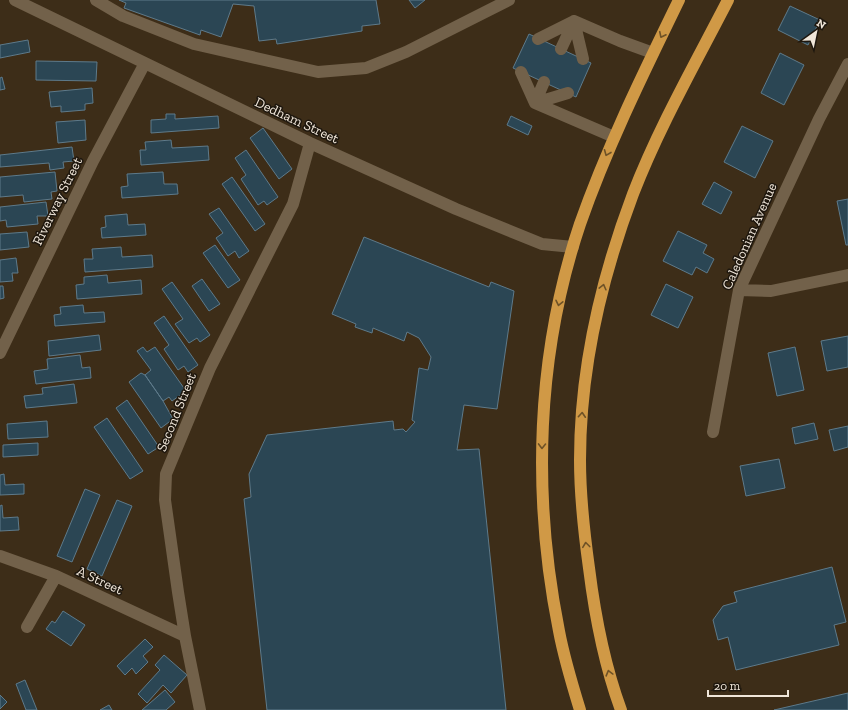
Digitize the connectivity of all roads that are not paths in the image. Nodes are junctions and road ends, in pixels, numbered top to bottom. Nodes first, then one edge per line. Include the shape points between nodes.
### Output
1 (16, 0) edge
2 (96, 0) edge
3 (509, 0) edge
4 (679, 0) edge
5 (728, 0) edge
6 (574, 21) junction
7 (538, 39) dead end
8 (560, 49) dead end
9 (653, 53) junction
10 (583, 59) dead end
11 (144, 63) junction
12 (848, 64) edge
13 (521, 72) dead end
14 (544, 82) dead end
15 (568, 93) dead end
16 (535, 103) junction
17 (614, 137) junction
18 (310, 143) junction
19 (573, 247) junction
20 (848, 275) edge
21 (739, 290) junction
22 (0, 353) edge
23 (713, 432) dead end
24 (0, 556) edge
25 (56, 576) junction
26 (27, 627) dead end
27 (185, 636) junction
28 (200, 710) edge
29 (580, 710) edge
30 (621, 710) edge

1 - 11 street, Dedham Street
2 - 3 street via 124,16 194,44 318,72 366,68 406,52
4 -> 9 highway
30 -> 5 highway via 593,600 583,518 581,440 588,365 604,286 634,192 673,105
6 - 7 street
6 - 8 street
6 - 9 street
6 - 10 street
9 - 17 highway
11 - 18 street, Dedham Street
11 - 22 street, Riverway Street via 93,161
12 - 21 street, Caledonian Avenue via 819,119
13 - 16 street
14 - 16 street
15 - 16 street
16 - 17 street
17 -> 19 highway
18 - 19 street, Dedham Street via 456,209 542,244
18 - 27 street, Second Street via 293,204 210,368 166,474 165,500
19 -> 29 highway via 550,348 541,459 551,586 559,632
20 - 21 street via 771,291
21 - 23 street, Caledonian Avenue
24 - 25 street, A Street
25 - 26 street
25 - 27 street, A Street
27 - 28 street, Second Street

